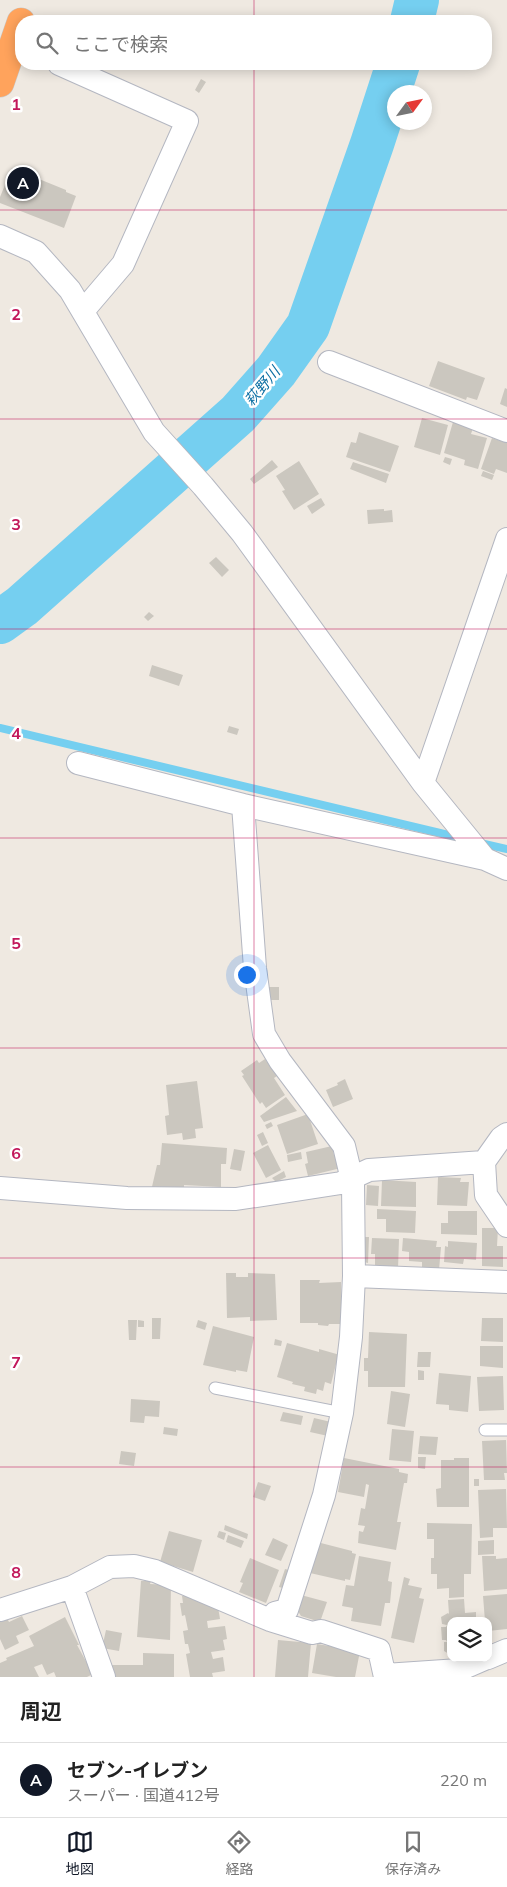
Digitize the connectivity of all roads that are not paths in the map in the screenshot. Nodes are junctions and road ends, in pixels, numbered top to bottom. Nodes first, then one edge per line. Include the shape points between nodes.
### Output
1 (29, 0) edge
2 (25, 15) edge
3 (15, 44) edge
4 (73, 70) edge
5 (0, 83) edge
6 (0, 236) edge
7 (83, 312) junction
8 (329, 362) dead end
9 (507, 431) edge
10 (507, 540) edge
11 (78, 763) dead end
12 (423, 783) junction
13 (242, 805) junction
14 (484, 859) junction
15 (507, 869) edge
16 (507, 1134) edge
17 (484, 1162) junction
18 (351, 1177) junction
19 (0, 1188) edge
20 (507, 1226) edge
21 (354, 1276) junction
22 (507, 1282) edge
23 (215, 1388) dead end
24 (342, 1412) junction
25 (485, 1430) dead end
26 (507, 1430) edge
27 (72, 1587) junction
28 (0, 1610) edge
29 (270, 1620) junction
30 (507, 1650) edge
31 (492, 1656) edge
32 (478, 1662) edge
33 (385, 1676) edge
34 (104, 1677) edge

1 - 2 highway
3 - 5 highway
4 - 7 street via 187,120 123,264
6 - 7 street via 36,252 70,290
7 - 12 street via 154,432 242,533
8 - 9 street
10 - 12 street
11 - 13 street
12 - 14 street
13 - 14 street
13 - 18 street via 255,968 264,1034 280,1061 344,1146
14 - 15 street
16 - 17 street via 500,1138
17 - 18 street via 369,1170
17 - 20 street via 486,1195
18 - 19 street via 341,1183 236,1199 127,1198
18 - 21 street
21 - 22 street
21 - 24 street
23 - 24 lane
24 - 29 street via 324,1495 287,1610 274,1613
25 - 26 lane
27 - 28 street
27 - 29 street via 110,1567 134,1566 155,1571
27 - 34 street
29 - 33 street via 312,1633 321,1631 379,1650
30 - 31 street
32 - 33 street via 459,1670

